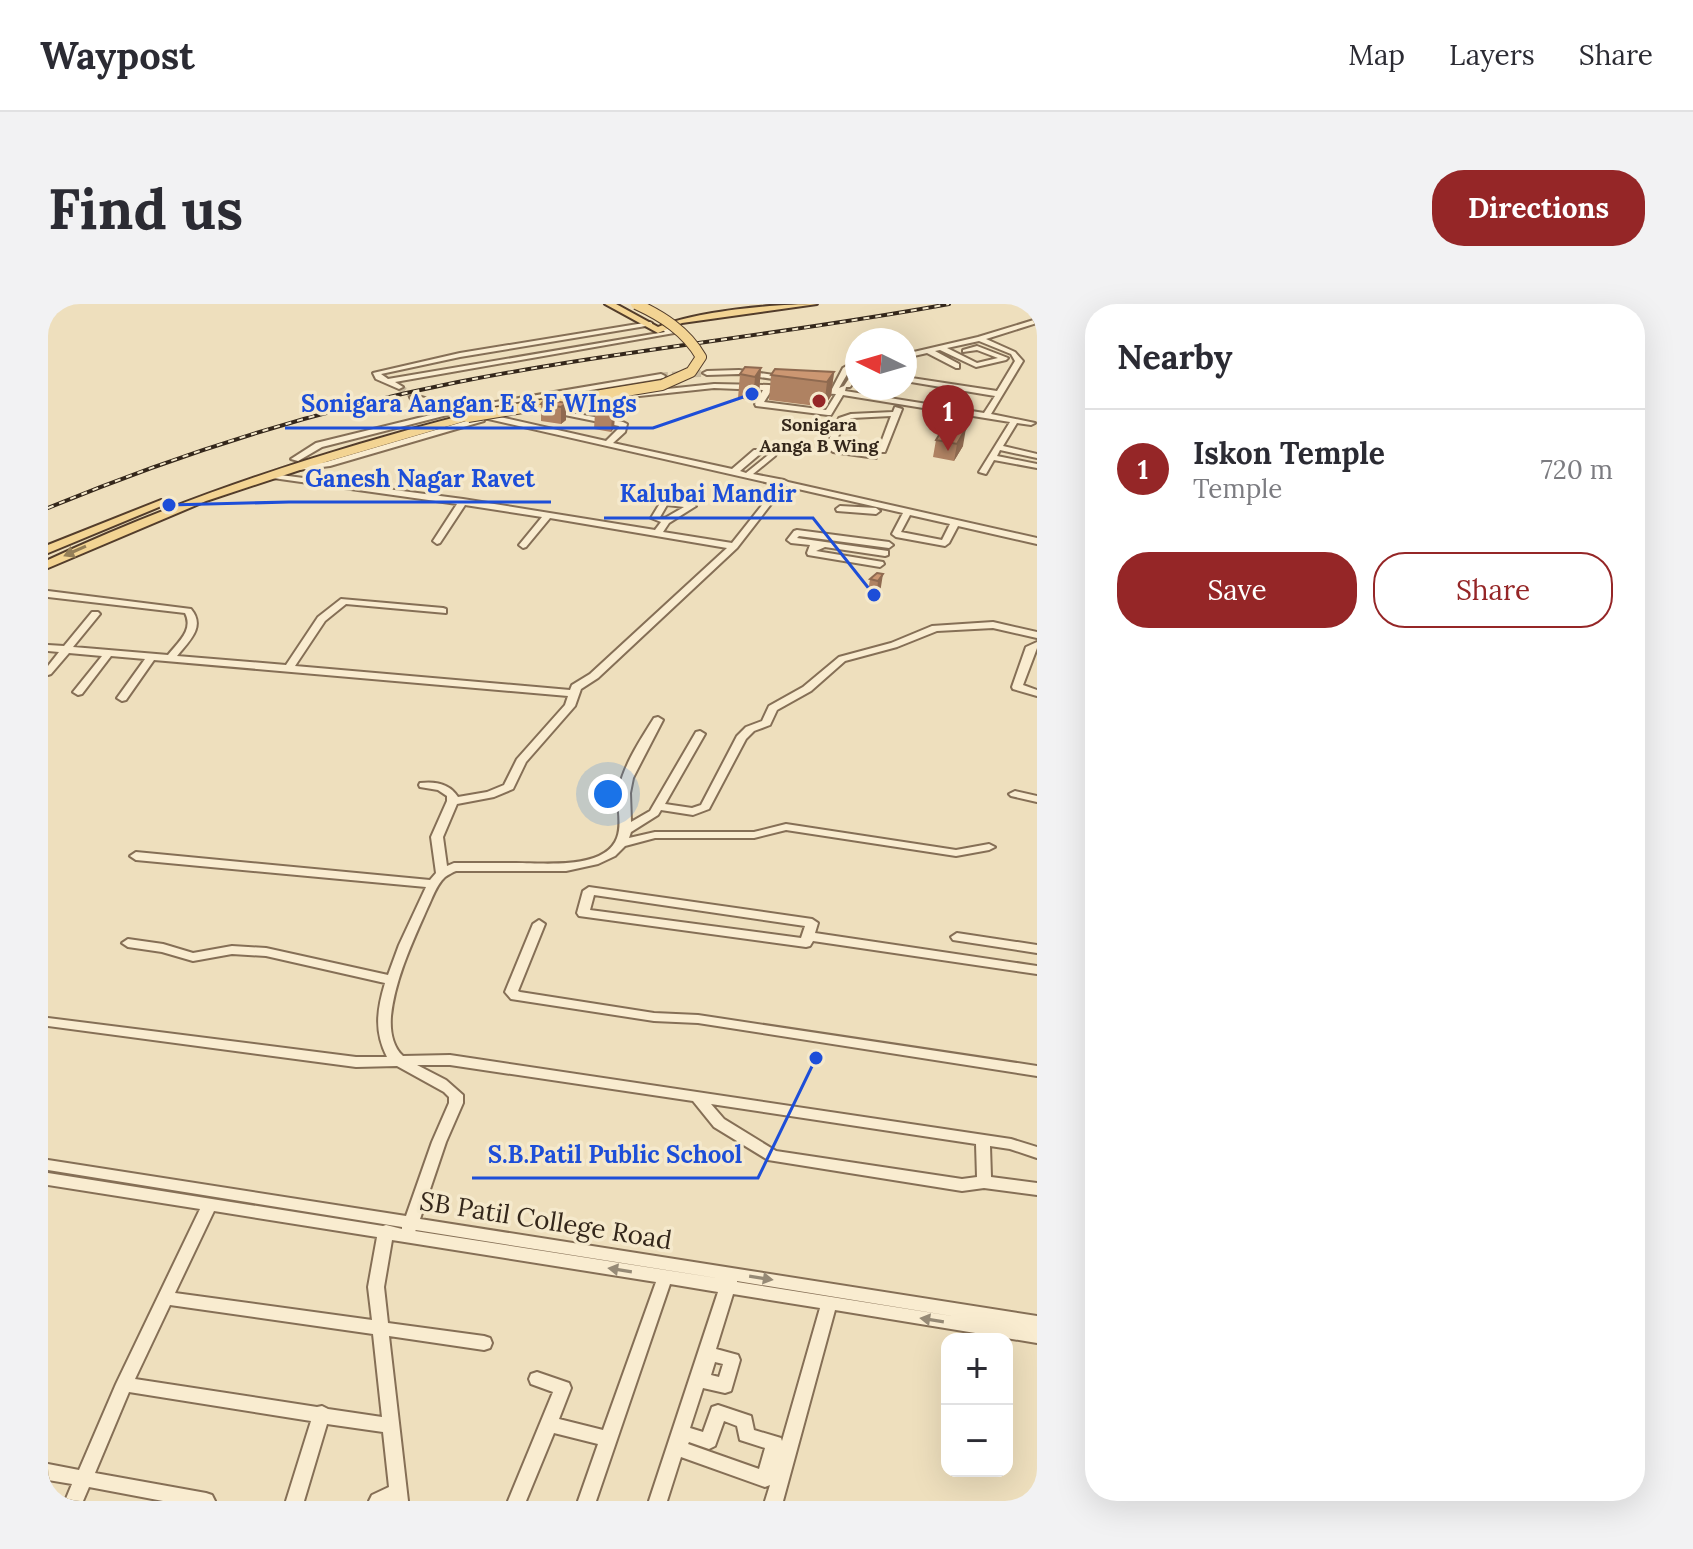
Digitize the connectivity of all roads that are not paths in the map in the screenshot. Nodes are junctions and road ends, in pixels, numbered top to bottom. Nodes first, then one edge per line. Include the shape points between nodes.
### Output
1 (609, 304) edge
2 (617, 304) edge
3 (636, 304) edge
4 (646, 304) edge
5 (813, 304) edge
6 (680, 321) junction
7 (1037, 321) edge
8 (657, 328) junction
9 (980, 339) junction
10 (943, 348) junction
11 (929, 351) junction
12 (917, 354) edge
13 (954, 354) junction
14 (1014, 354) junction
15 (1004, 359) junction
16 (956, 366) dead end
17 (845, 372) edge
18 (707, 373) tunnel mouth
19 (661, 376) tunnel mouth
20 (388, 381) junction
21 (917, 381) edge
22 (802, 382) edge
23 (815, 384) edge
24 (845, 386) edge
25 (399, 387) tunnel mouth
26 (769, 387) junction
27 (794, 389) edge
28 (837, 390) junction
29 (999, 394) junction
30 (414, 397) tunnel mouth
31 (901, 402) junction
32 (534, 409) junction
33 (795, 409) junction
34 (459, 410) junction
35 (896, 414) junction
36 (490, 416) junction
37 (986, 416) junction
38 (537, 421) dead end
39 (1014, 421) junction
40 (1031, 423) dead end
41 (401, 432) junction
42 (617, 435) junction
43 (608, 443) junction
44 (837, 447) dead end
45 (998, 447) junction
46 (757, 452) dead end
47 (772, 454) dead end
48 (873, 456) dead end
49 (992, 457) junction
50 (1036, 461) edge
51 (296, 464) junction
52 (737, 469) junction
53 (752, 472) junction
54 (983, 472) dead end
55 (273, 476) junction
56 (784, 482) junction
57 (463, 502) junction
58 (840, 509) dead end
59 (906, 512) junction
60 (548, 516) junction
61 (666, 521) dead end
62 (955, 522) junction
63 (658, 532) junction
64 (437, 541) dead end
65 (1037, 541) edge
66 (523, 545) dead end
67 (734, 546) junction
68 (48, 549) edge
69 (872, 553) junction
70 (884, 555) junction
71 (48, 564) edge
72 (874, 577) edge
73 (48, 594) edge
74 (443, 611) dead end
75 (95, 614) dead end
76 (1037, 635) edge
77 (1037, 645) edge
78 (48, 648) edge
79 (65, 650) junction
80 (109, 653) junction
81 (152, 656) junction
82 (171, 658) junction
83 (290, 667) junction
84 (48, 672) edge
85 (78, 692) dead end
86 (573, 693) junction
87 (1037, 693) edge
88 (122, 698) dead end
89 (658, 720) dead end
90 (700, 734) dead end
91 (424, 785) dead end
92 (1015, 794) dead end
93 (1037, 799) edge
94 (453, 801) junction
95 (658, 806) junction
96 (623, 837) junction
97 (989, 847) dead end
98 (136, 856) dead end
99 (442, 873) junction
100 (433, 884) junction
101 (539, 924) dead end
102 (808, 936) junction
103 (957, 937) dead end
104 (128, 943) dead end
105 (1037, 949) edge
106 (1037, 970) edge
107 (391, 980) junction
108 (48, 1022) edge
109 (403, 1063) junction
110 (1037, 1071) edge
111 (697, 1097) junction
112 (983, 1140) junction
113 (1037, 1153) edge
114 (50, 1172) edge
115 (984, 1182) junction
116 (1037, 1189) edge
117 (210, 1204) junction
118 (408, 1229) junction
119 (386, 1231) junction
120 (665, 1277) junction
121 (730, 1280) junction
122 (166, 1298) junction
123 (829, 1304) junction
124 (1037, 1323) edge
125 (378, 1329) junction
126 (1037, 1336) edge
127 (484, 1343) dead end
128 (537, 1379) dead end
129 (124, 1384) junction
130 (322, 1413) junction
131 (549, 1424) junction
132 (389, 1426) junction
133 (608, 1439) junction
134 (680, 1440) junction
135 (777, 1462) junction
136 (48, 1472) edge
137 (83, 1479) junction
138 (399, 1496) edge
139 (74, 1501) edge
140 (206, 1501) edge
141 (295, 1501) edge
142 (378, 1501) edge
143 (517, 1501) edge
144 (587, 1501) edge
145 (658, 1501) edge
146 (775, 1501) edge

1 - 8 main road
2 - 41 main road via 650,320 683,347 685,366 661,379 488,406
3 - 41 main road, bridge via 671,324 697,348 701,357 691,372 662,385 505,409
4 - 6 main road
5 - 6 main road
6 - 8 main road
7 - 9 street
8 - 20 street via 460,355 377,373
8 - 20 street via 671,333
9 - 10 street
9 - 14 street
10 - 11 street
10 - 13 street
11 - 12 street
11 - 16 street
13 - 15 street via 977,348
13 - 15 street via 978,365
14 - 15 street
14 - 29 street via 1019,361
17 - 28 street
18 - 22 street via 739,372
19 - 34 street
20 - 25 street
21 - 29 street
23 - 28 street
24 - 28 street
26 - 27 street
26 - 32 street via 670,390
26 - 33 street via 759,404
28 - 31 street
28 - 33 street via 805,393
28 - 33 street via 828,413
29 - 37 street
30 - 34 street
31 - 35 street
31 - 37 street
32 - 36 street
32 - 42 street via 620,422 624,426
34 - 36 street
34 - 51 street via 319,445
35 - 44 street via 879,452
35 - 48 street via 851,416 836,427 833,450
36 - 43 street
36 - 51 street via 327,464
37 - 39 street
38 - 42 street
39 - 40 street
39 - 45 street
41 - 51 main road
42 - 43 street
43 - 52 street
45 - 49 street
45 - 50 street
46 - 52 street
47 - 53 street
49 - 50 street
49 - 54 street
51 - 55 main road
51 - 68 main road via 187,493
52 - 53 street
53 - 56 street
55 - 57 street
55 -> 71 main road via 176,509
56 - 59 street
56 - 67 street
57 - 60 street
57 - 64 street
58 - 59 street
59 - 62 street
59 - 62 street via 896,534 945,543
59 - 70 street
60 - 63 street
60 - 66 street
61 - 63 street
62 - 65 street
63 - 67 street
67 - 86 street
69 - 69 street via 816,546 811,553
69 - 69 street via 797,533 791,540
69 - 70 street
70 - 72 street
73 - 82 street via 188,611 193,629
74 - 83 street via 344,601 321,619
75 - 79 street
76 - 95 street via 993,625 935,628 842,659 741,738 705,807 693,812
77 - 87 street via 1031,647 1017,687
78 - 79 street
79 - 80 street
79 - 84 street
80 - 81 street
80 - 85 street
81 - 82 street
81 - 88 street
82 - 83 street
83 - 86 street
86 - 94 street via 562,718 521,761 509,787
89 - 96 street via 625,788
90 - 95 street
91 - 94 street via 448,790
92 - 93 street
94 - 99 street via 437,837
95 - 96 street
96 - 97 street via 754,835 786,827 956,853
96 - 99 street via 613,853 585,864 469,866
98 - 100 street
99 - 100 street
100 - 107 street
101 - 110 street via 511,992 516,996
102 - 102 street via 812,923 589,891 583,913 806,943
102 - 106 street
103 - 105 street
104 - 107 street via 193,957 232,950 266,952
107 - 109 street via 385,1008 387,1039 389,1050
108 - 109 street via 331,1060
109 - 111 street via 450,1060
109 - 118 street via 456,1095
111 - 112 street
111 - 115 street via 719,1123 773,1156 962,1185
112 - 113 street
112 - 115 street
114 - 117 street, SB Patil College Road
114 - 118 street, SB Patil College Road
115 - 116 street
117 - 119 street, SB Patil College Road
117 - 122 street
118 - 119 street, SB Patil College Road
120 -> 118 street, SB Patil College Road
118 - 121 street, SB Patil College Road
119 - 125 street via 376,1287
120 - 121 street, SB Patil College Road
120 - 133 street
121 - 123 street, SB Patil College Road
121 -> 124 street, SB Patil College Road
121 - 134 street
122 - 125 street
122 - 129 street
126 -> 123 street, SB Patil College Road
123 - 135 street
125 - 127 street
125 - 132 street
128 - 131 street via 563,1388
129 - 130 street
129 - 137 street
130 - 132 street
130 - 141 street
131 - 133 street
131 - 143 street
132 - 138 street
133 - 144 street
134 - 135 street via 765,1479
134 - 135 street via 709,1441 718,1412 745,1421 746,1435 775,1443
134 - 145 street
135 - 146 street
136 - 137 street
137 - 139 street
137 - 140 street
138 - 142 street

